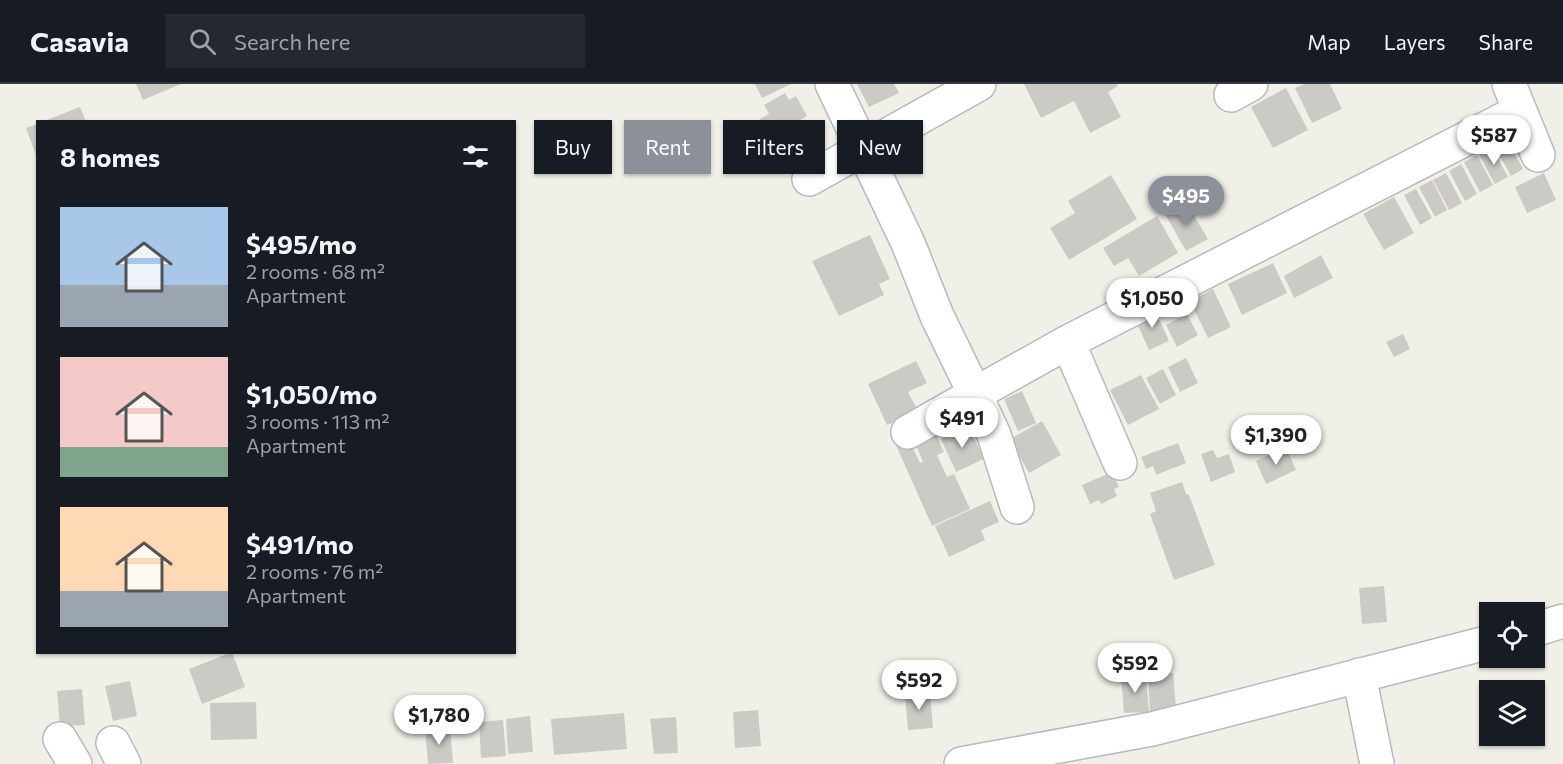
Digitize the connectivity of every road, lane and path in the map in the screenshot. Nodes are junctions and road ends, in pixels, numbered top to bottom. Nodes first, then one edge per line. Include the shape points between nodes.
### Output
1 (832, 84) edge
2 (979, 84) edge
3 (1514, 97) edge
4 (848, 120) edge
5 (914, 120) edge
6 (1538, 155) dead end
7 (837, 163) edge
8 (875, 174) edge
9 (809, 179) dead end
10 (1068, 342) junction
11 (975, 394) junction
12 (908, 432) dead end
13 (1120, 463) dead end
14 (1017, 507) dead end
15 (1563, 621) edge
16 (1545, 627) edge
17 (1479, 645) edge
18 (1359, 675) junction
19 (961, 764) edge
20 (1377, 764) edge

1 - 4 street
2 - 5 street
3 - 6 street
3 - 10 street
7 - 9 street
8 - 11 street
10 - 11 street
10 - 13 street
11 - 12 street
11 - 14 street
15 - 16 street
17 - 18 street
18 - 19 street via 1152,729
18 - 20 street

